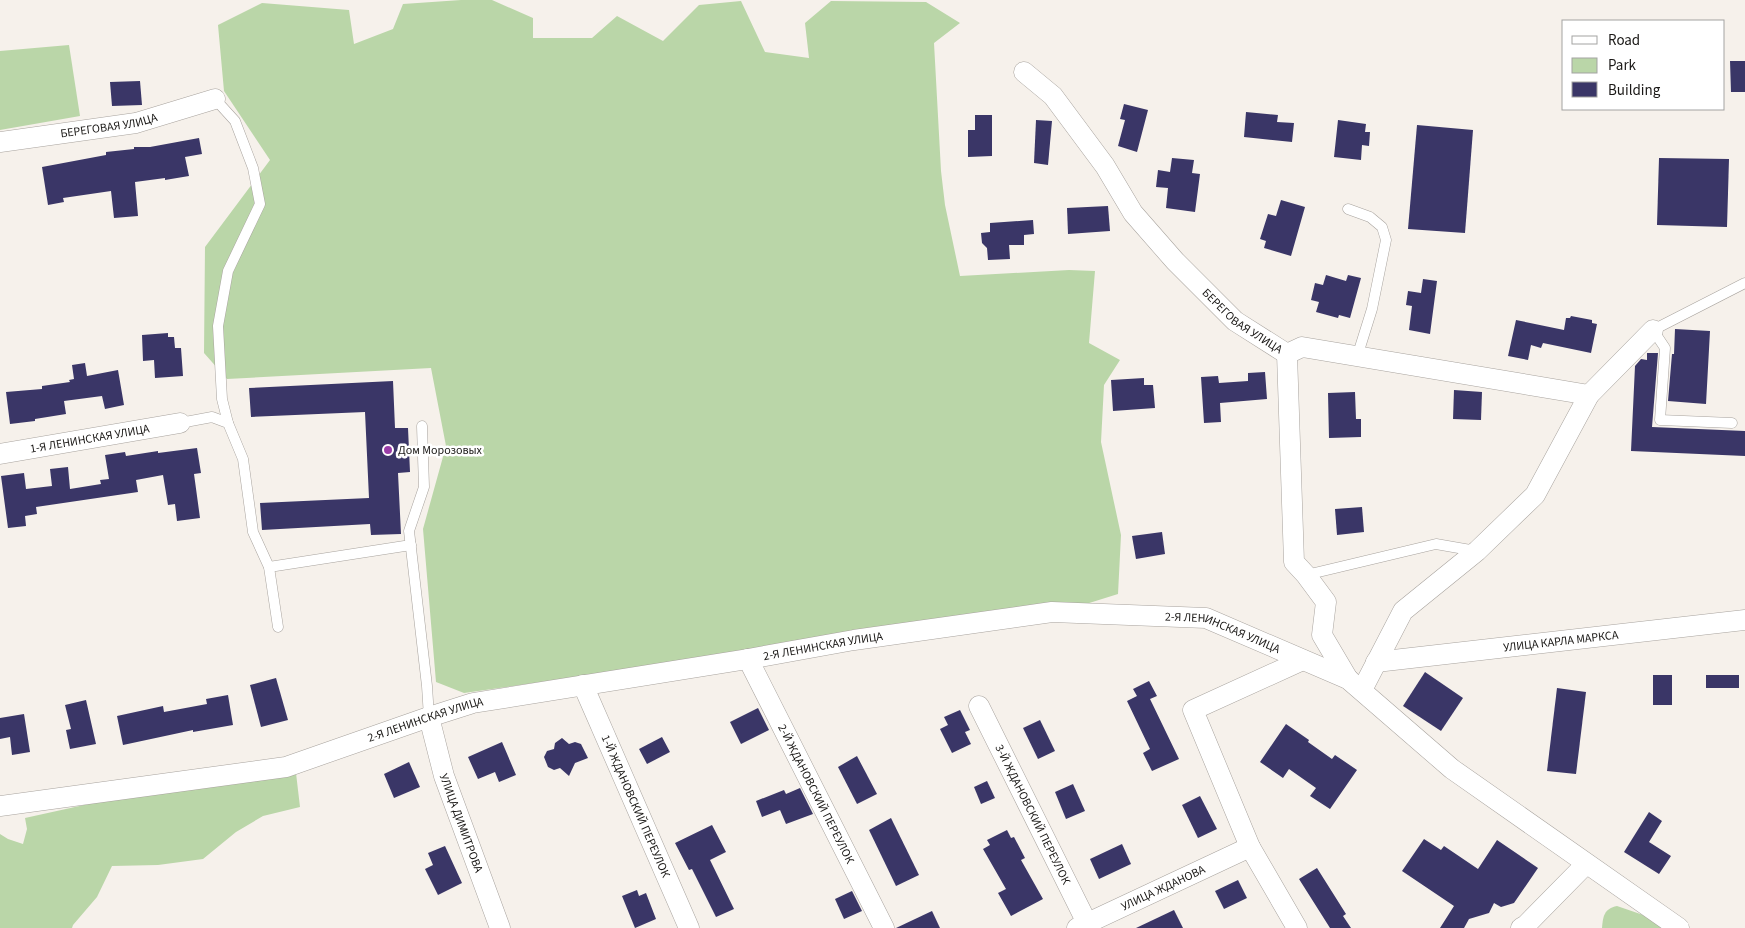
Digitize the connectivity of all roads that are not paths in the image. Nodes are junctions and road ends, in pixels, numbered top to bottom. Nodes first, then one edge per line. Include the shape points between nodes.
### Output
1 (1024, 72) dead end
2 (215, 100) joint
3 (0, 142) edge
4 (1348, 209) dead end
5 (1745, 283) edge
6 (1653, 330) junction
7 (1287, 354) junction
8 (1357, 357) junction
9 (1589, 395) junction
10 (1732, 422) dead end
11 (180, 423) joint
12 (228, 423) junction
13 (422, 426) dead end
14 (0, 454) edge
15 (411, 545) junction
16 (1477, 552) junction
17 (269, 567) junction
18 (1306, 575) junction
19 (1745, 620) edge
20 (278, 627) dead end
21 (748, 659) junction
22 (1303, 660) junction
23 (1376, 662) junction
24 (583, 685) junction
25 (1355, 685) junction
26 (979, 706) dead end
27 (429, 717) junction
28 (0, 806) edge
29 (1250, 847) junction
30 (1586, 864) junction
31 (1082, 926) edge
32 (500, 928) edge
33 (689, 928) edge
34 (884, 928) edge
35 (1297, 928) edge
36 (1521, 928) edge
37 (1679, 928) edge

1 - 7 street, БЕРЕГОВАЯ УЛИЦА via 1053,96 1105,166 1133,213 1175,261 1236,321
2 - 3 street, БЕРЕГОВАЯ УЛИЦА via 136,123
2 - 12 lane via 234,121 253,168 260,204 228,271 218,326 222,399
4 - 8 lane via 1370,217 1382,227 1386,240 1372,310
5 - 6 lane
6 - 9 street
6 - 10 lane via 1665,348 1660,420
7 - 8 street, БЕРЕГОВАЯ УЛИЦА via 1302,348
7 - 18 street via 1294,562
8 - 9 street, БЕРЕГОВАЯ УЛИЦА
9 - 16 street via 1535,495
11 - 12 lane via 212,417
11 - 14 street, 1-Я ЛЕНИНСКАЯ УЛИЦА
12 - 17 lane via 243,459 253,532
13 - 15 lane via 424,487 409,531
15 - 17 lane
15 - 27 lane
16 - 18 lane via 1436,544
16 - 23 street via 1403,610
17 - 20 lane
18 - 25 street via 1326,602 1322,635
19 - 23 street, УЛИЦА КАРЛА МАРКСА
21 - 22 street, 2-Я ЛЕНИНСКАЯ УЛИЦА via 854,640 1052,612 1206,618
21 - 24 street, 2-Я ЛЕНИНСКАЯ УЛИЦА
21 - 34 street, 2-Й ЖДАНОВСКИЙ ПЕРЕУЛОК
22 - 25 street, 2-Я ЛЕНИНСКАЯ УЛИЦА
22 - 29 street via 1193,710
23 - 25 street
24 - 27 street, 2-Я ЛЕНИНСКАЯ УЛИЦА via 472,703
24 - 33 street, 1-Й ЖДАНОВСКИЙ ПЕРЕУЛОК
25 - 30 street, 2-Я ЛЕНИНСКАЯ УЛИЦА via 1452,769
26 - 31 street, 3-Й ЖДАНОВСКИЙ ПЕРЕУЛОК
27 - 28 street, 2-Я ЛЕНИНСКАЯ УЛИЦА via 286,767
27 - 32 street, УЛИЦА ДИМИТРОВА via 444,776
29 - 31 street, УЛИЦА ЖДАНОВА
29 - 35 street
30 - 36 street
30 - 37 street, 2-Я ЛЕНИНСКАЯ УЛИЦА

